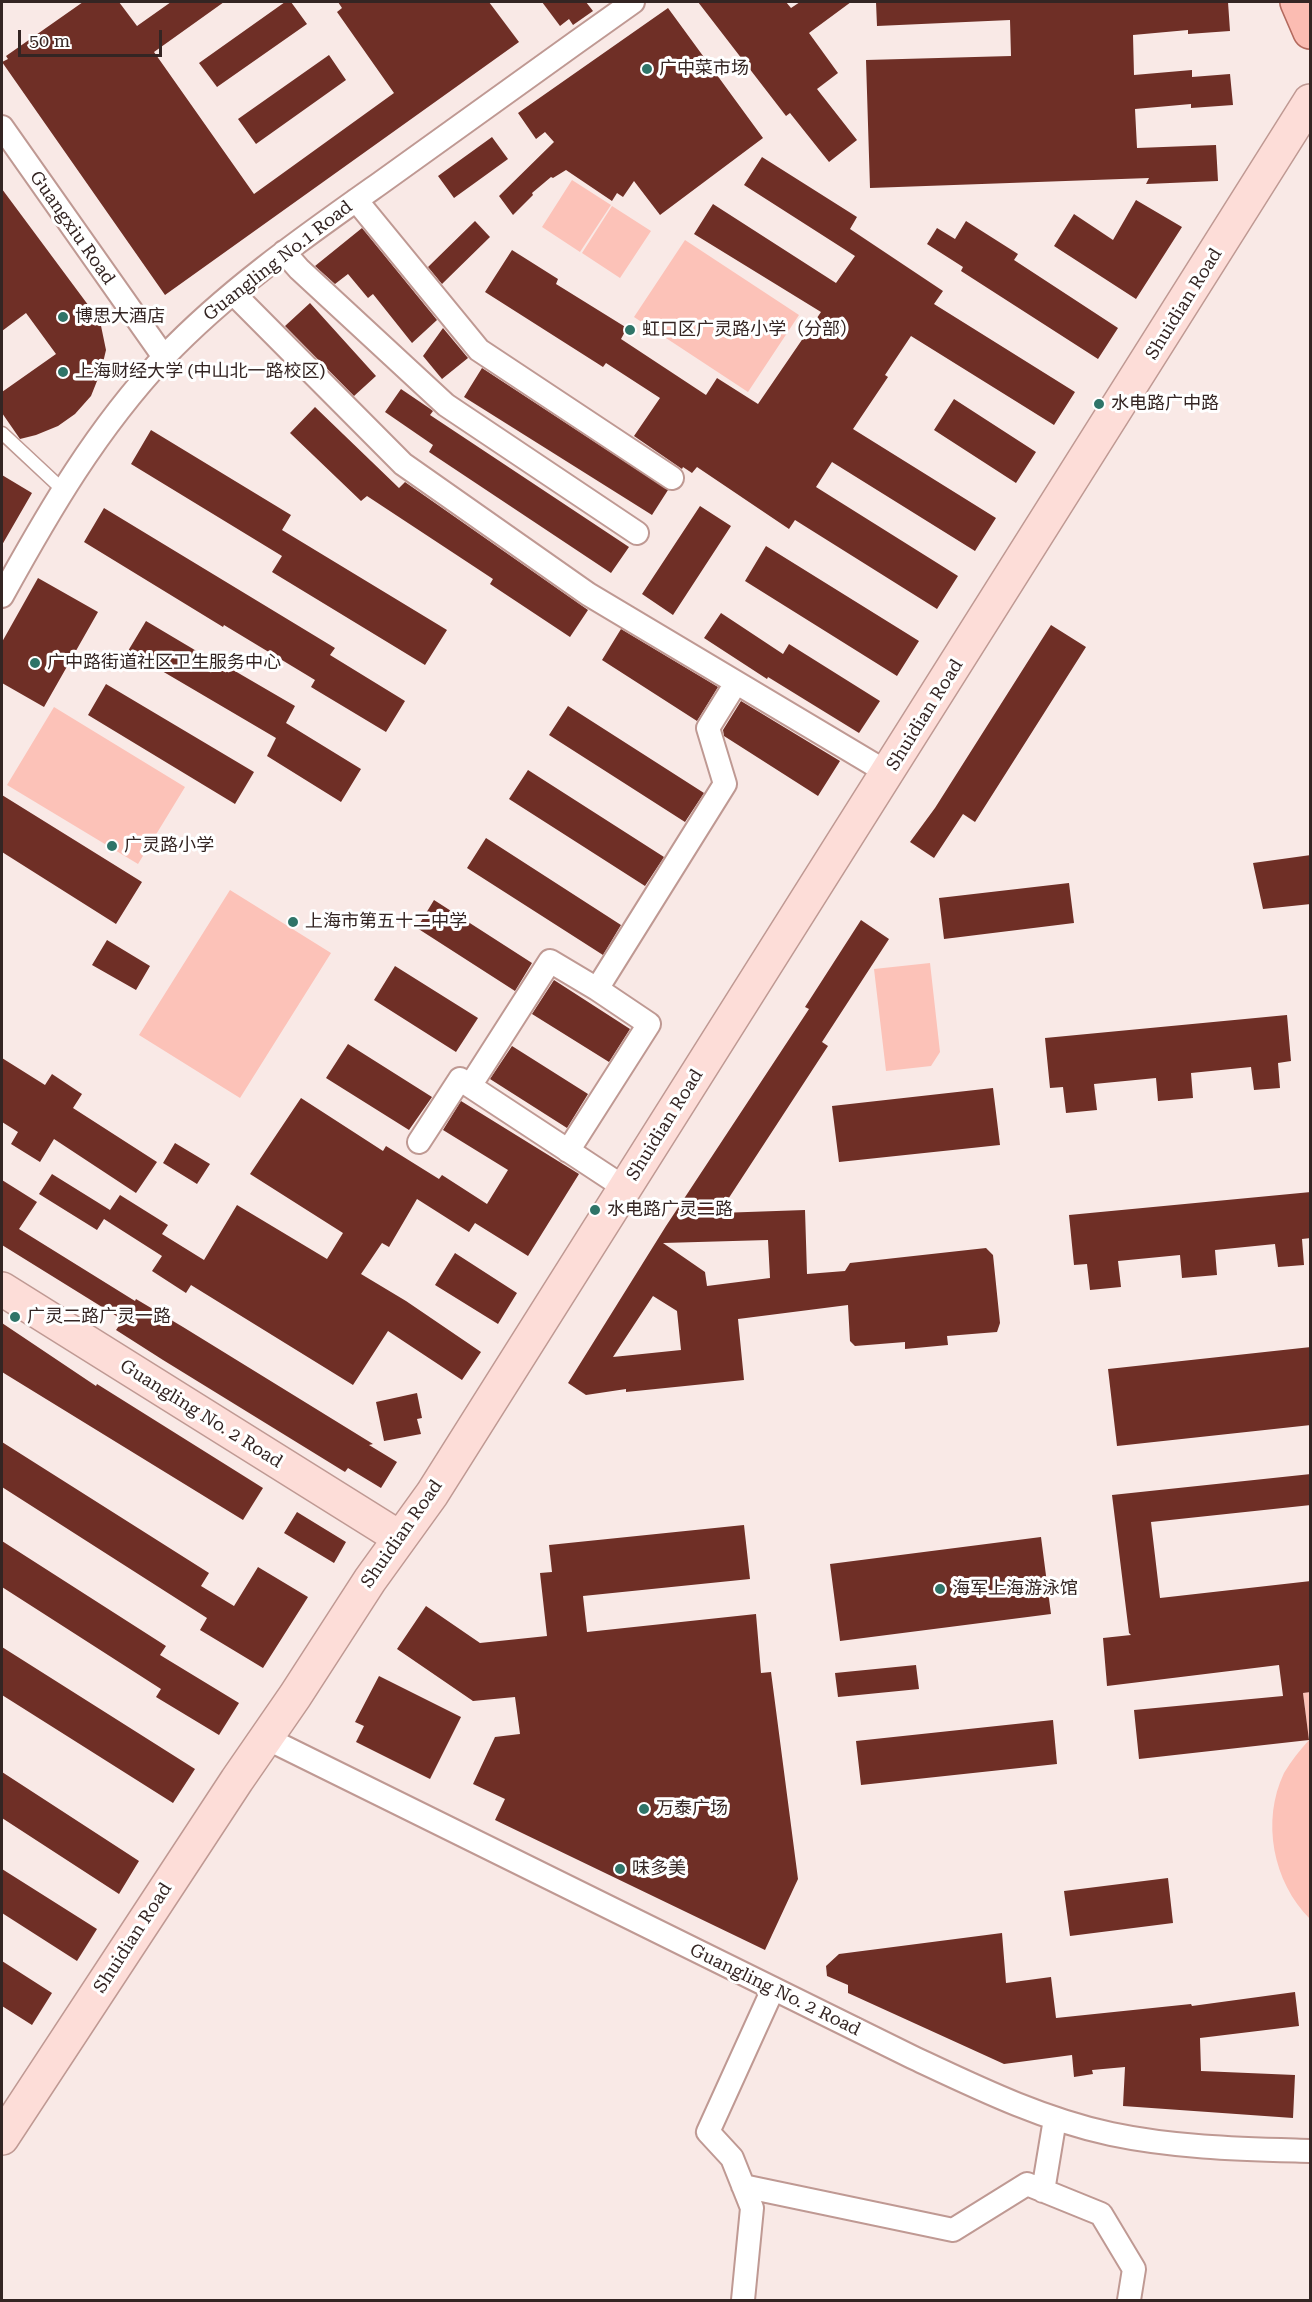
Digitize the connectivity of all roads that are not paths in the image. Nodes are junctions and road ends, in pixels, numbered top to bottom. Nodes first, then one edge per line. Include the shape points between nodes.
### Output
1 (633, 2) edge
2 (1297, 2) edge
3 (1311, 32) edge
4 (1311, 101) edge
5 (2, 127) edge
6 (356, 200) junction
7 (284, 252) junction
8 (233, 293) junction
9 (165, 357) junction
10 (2, 434) edge
11 (672, 477) dead end
12 (62, 489) junction
13 (637, 533) dead end
14 (2, 596) edge
15 (736, 683) junction
16 (888, 773) junction
17 (597, 989) junction
18 (470, 1086) junction
19 (419, 1142) dead end
20 (568, 1151) junction
21 (625, 1188) junction
22 (2, 1289) edge
23 (400, 1538) junction
24 (266, 1738) junction
25 (773, 1989) junction
26 (1055, 2119) junction
27 (2, 2138) edge
28 (1311, 2151) edge
29 (743, 2186) junction
30 (1043, 2191) junction
31 (743, 2301) edge
32 (1129, 2301) edge

1 - 6 street, Guangling No.1 Road
2 - 3 main road
4 - 16 main road, Shuidian Road
5 - 9 street, Guangxiu Road
6 - 7 street, Guangling No.1 Road
6 - 11 street via 479,350
7 - 8 street, Guangling No.1 Road
7 - 13 street via 446,405
8 - 9 street, Guangling No.1 Road
8 - 15 street via 402,464 588,594
9 - 12 street, Guangling No.1 Road via 114,415
10 - 12 lane
12 - 14 street, Guangling No.1 Road
15 - 16 street
15 - 17 street via 708,728 725,784
16 - 21 main road, Shuidian Road
17 - 18 street via 550,961
17 - 20 street via 649,1024
18 - 19 street via 460,1079
18 - 20 street
20 - 21 street
21 - 23 main road, Shuidian Road via 432,1494
22 - 23 main road, Guangling No. 2 Road
23 - 24 main road, Shuidian Road
24 - 25 street, Guangling No. 2 Road
24 - 27 main road, Shuidian Road
25 - 26 street, Guangling No. 2 Road via 982,2089
25 - 29 street via 708,2132 732,2158
26 - 28 street, Guangling No. 2 Road via 1153,2142
26 - 30 street
29 - 30 street via 953,2230 1027,2184
29 - 31 street via 752,2208
30 - 32 street via 1101,2214 1134,2269

